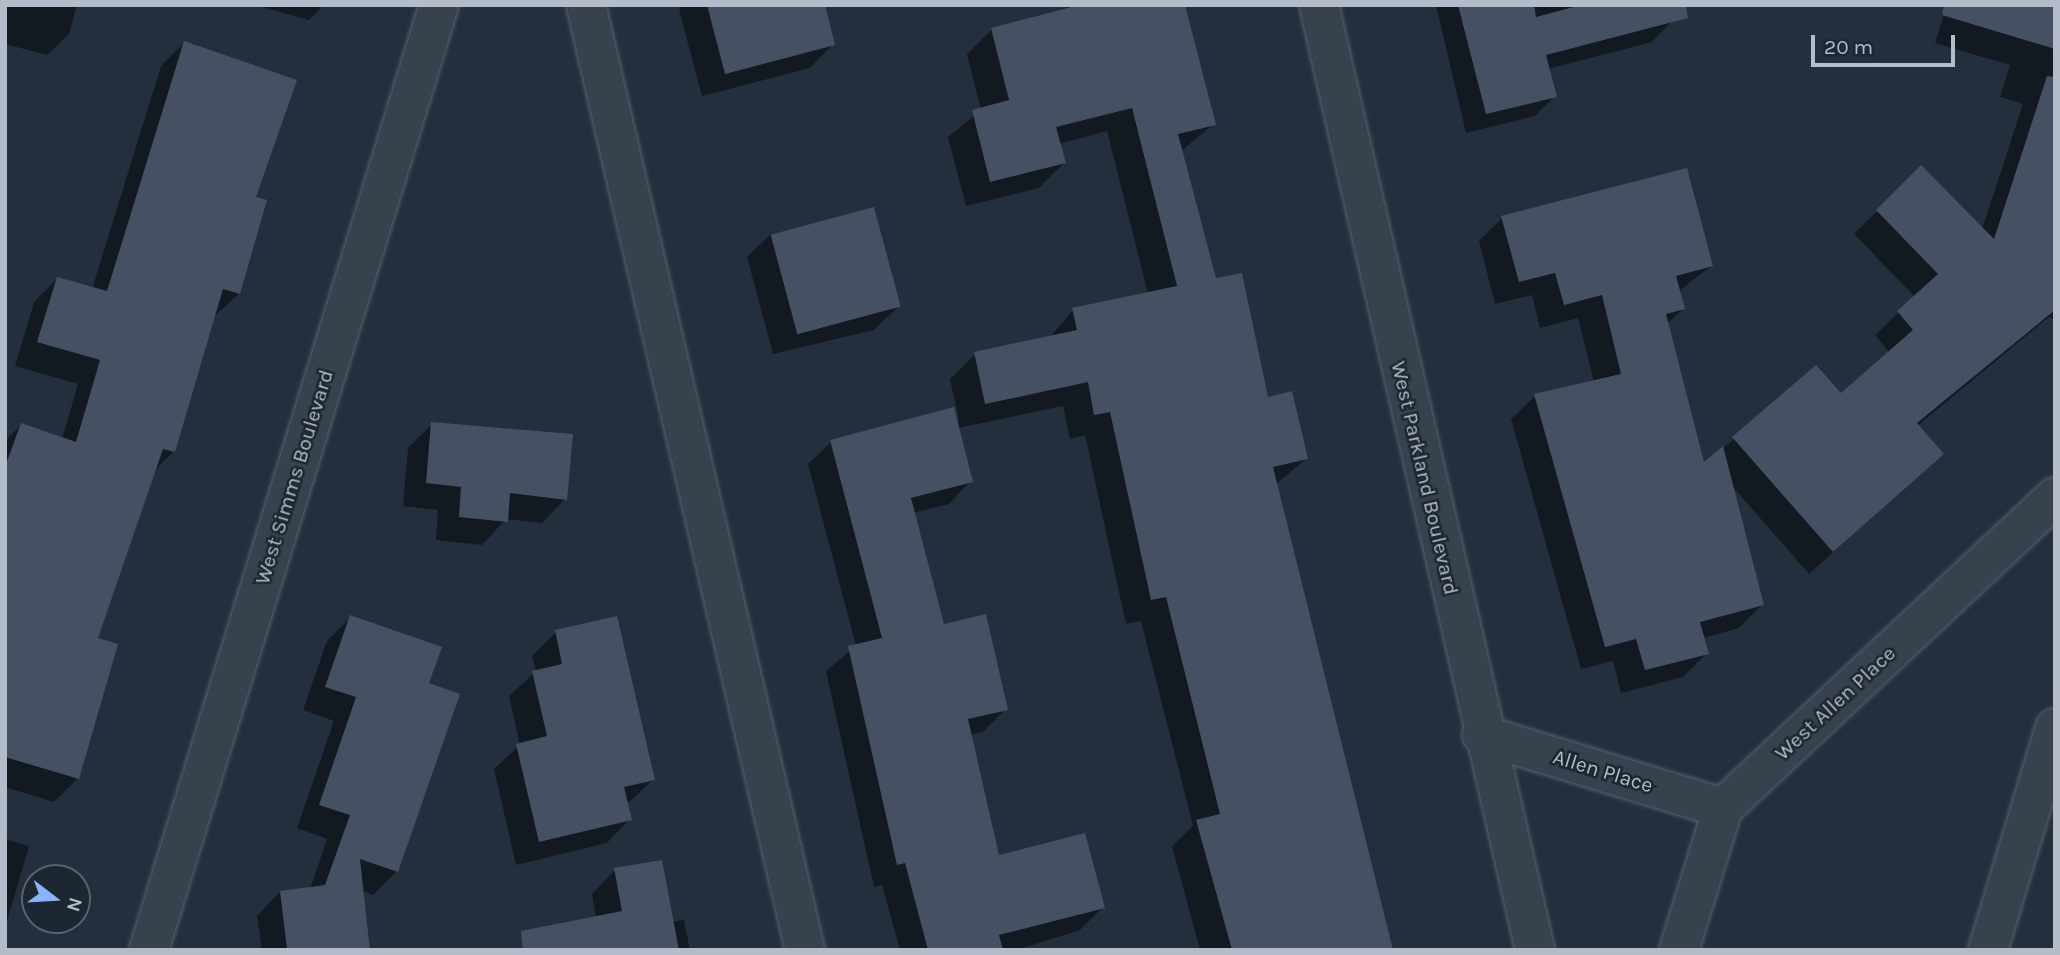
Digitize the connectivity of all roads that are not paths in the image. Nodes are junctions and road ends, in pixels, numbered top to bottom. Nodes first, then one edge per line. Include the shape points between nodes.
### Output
1 (439, 5) edge
2 (586, 5) edge
3 (1319, 5) edge
4 (2055, 497) edge
5 (2055, 729) edge
6 (1482, 735) junction
7 (1723, 808) junction
8 (149, 950) edge
9 (804, 950) edge
10 (1535, 950) edge
11 (1679, 950) edge
12 (1988, 950) edge

1 - 8 street, West Simms Boulevard
2 - 9 street
3 - 6 street, West Parkland Boulevard
4 - 7 street, West Allen Place
5 - 12 street
6 - 7 street, Allen Place
6 - 10 street, West Parkland Boulevard
7 - 11 street, West Allen Place

